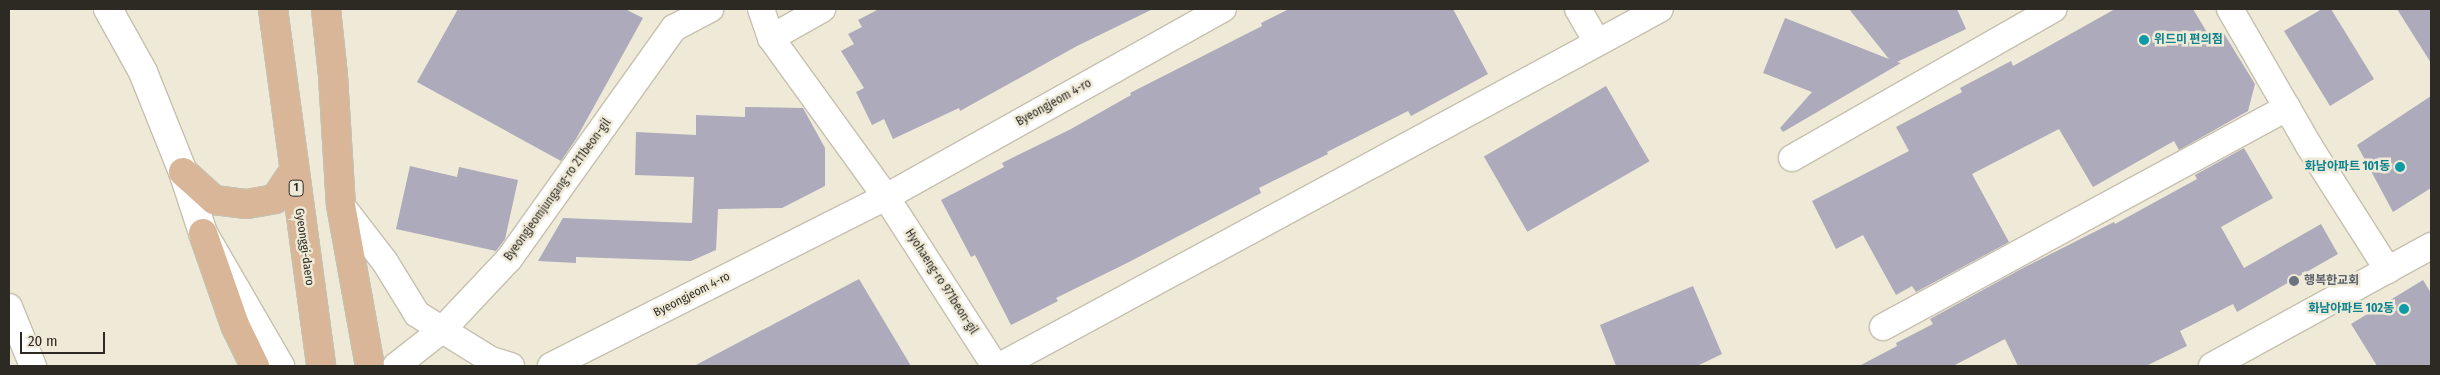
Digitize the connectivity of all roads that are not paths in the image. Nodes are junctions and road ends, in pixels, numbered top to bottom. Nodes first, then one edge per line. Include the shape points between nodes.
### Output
1 (108, 9) edge
2 (273, 9) edge
3 (326, 9) edge
4 (710, 9) edge
5 (761, 9) edge
6 (822, 9) edge
7 (1223, 9) edge
8 (1578, 9) edge
9 (1660, 9) edge
10 (2054, 9) edge
11 (2230, 9) edge
12 (771, 38) junction
13 (1597, 42) junction
14 (2287, 108) junction
15 (1792, 158) dead end
16 (182, 172) junction
17 (294, 172) junction
18 (886, 197) junction
19 (341, 205) junction
20 (203, 233) junction
21 (2431, 246) edge
22 (2388, 270) junction
23 (9, 306) edge
24 (1883, 327) dead end
25 (443, 329) junction
26 (370, 362) edge
27 (32, 366) edge
28 (256, 366) edge
29 (280, 366) edge
30 (321, 366) edge
31 (396, 366) edge
32 (511, 366) edge
33 (551, 366) edge
34 (995, 366) edge
35 (1000, 366) edge
36 (2212, 366) edge

1 - 16 street via 143,72
2 - 17 main road, Gyeonggi-daero / 1
3 - 19 main road
4 - 25 street, Byeongjeomjungang-ro 211beon-gil via 674,28 509,259
5 - 12 street
6 - 12 street
7 - 18 street, Byeongjeom 4-ro
8 - 13 street
9 - 13 street
10 - 15 street
11 - 14 street
12 - 18 street
13 - 35 street
14 - 22 street
14 - 24 street
16 - 17 main road via 214,200 247,204 275,200
16 - 20 street
17 - 30 main road, Gyeonggi-daero / 1
18 - 33 street, Byeongjeom 4-ro
18 - 34 street, Hyohaeng-ro 971beon-gil
19 - 25 street via 385,262 417,314
19 - 26 main road
20 - 28 main road via 235,324
20 - 29 street
21 - 22 street
22 - 36 street
23 - 27 street
25 - 31 street, Byeongjeomjungang-ro 211beon-gil
25 - 32 street via 491,360

